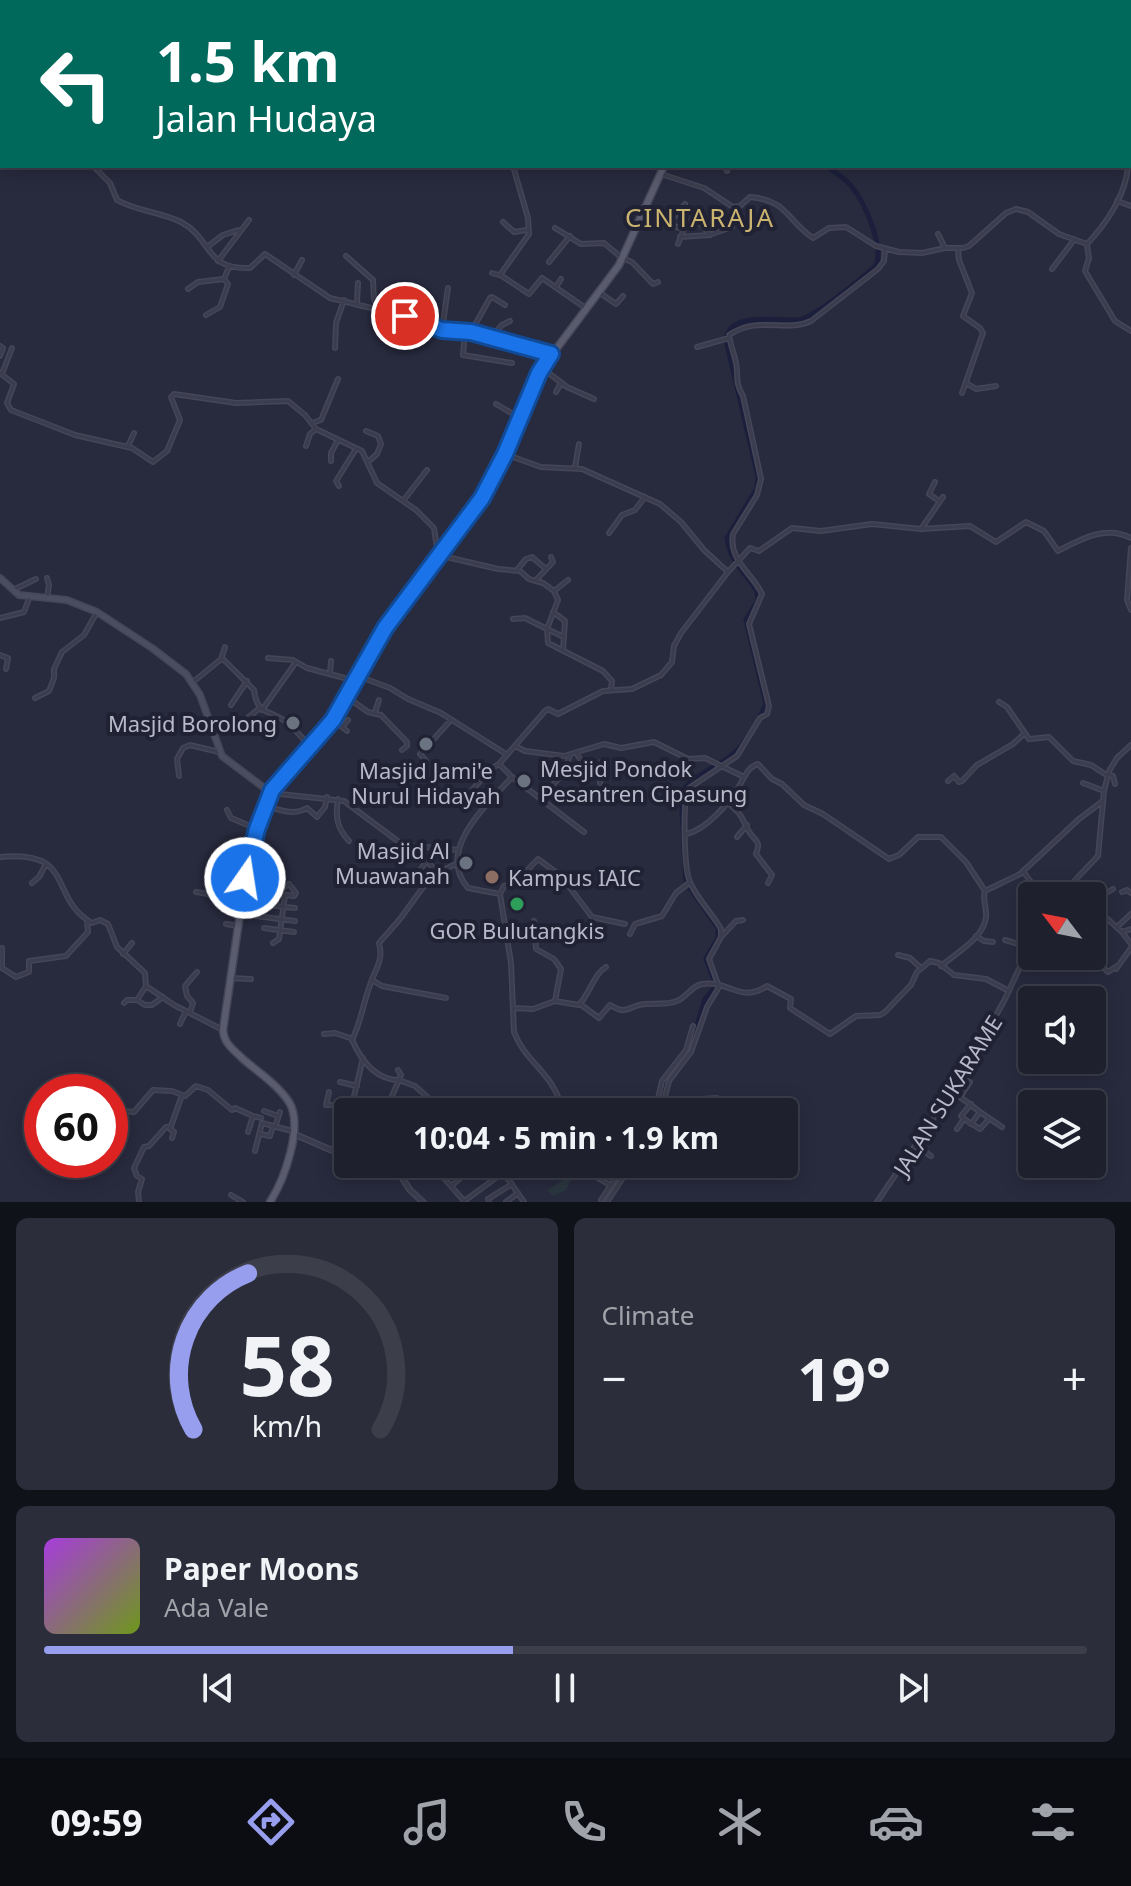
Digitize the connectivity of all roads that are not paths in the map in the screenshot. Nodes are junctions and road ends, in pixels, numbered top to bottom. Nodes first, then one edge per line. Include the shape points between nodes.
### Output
1 (95, 168) edge
2 (514, 168) edge
3 (662, 170) edge
4 (1130, 172) edge
5 (1117, 201) junction
6 (685, 204) dead end
7 (1131, 206) edge
8 (642, 217) junction
9 (249, 220) dead end
10 (503, 222) dead end
11 (668, 224) junction
12 (703, 227) junction
13 (732, 227) dead end
14 (555, 228) dead end
15 (242, 229) junction
16 (684, 229) junction
17 (527, 230) junction
18 (938, 234) dead end
19 (710, 235) junction
20 (570, 236) junction
21 (697, 236) junction
22 (680, 237) junction
23 (1074, 240) junction
24 (678, 244) dead end
25 (1087, 244) junction
26 (207, 247) junction
27 (884, 248) junction
28 (945, 248) junction
29 (958, 249) junction
30 (346, 256) dead end
31 (622, 258) junction
32 (302, 260) dead end
33 (218, 261) junction
34 (549, 262) dead end
35 (229, 267) junction
36 (1052, 269) dead end
37 (492, 273) dead end
38 (294, 275) junction
39 (500, 275) junction
40 (224, 279) junction
41 (561, 279) dead end
42 (658, 282) dead end
43 (358, 283) dead end
44 (556, 287) junction
45 (448, 288) dead end
46 (188, 289) dead end
47 (420, 292) dead end
48 (600, 293) junction
49 (623, 296) dead end
50 (344, 300) junction
51 (357, 303) junction
52 (505, 305) dead end
53 (587, 309) junction
54 (382, 311) junction
55 (390, 313) junction
56 (206, 315) dead end
57 (405, 316) junction
58 (510, 321) dead end
59 (442, 330) junction
60 (1131, 331) edge
61 (465, 332) junction
62 (471, 332) junction
63 (393, 335) dead end
64 (491, 338) junction
65 (727, 339) junction
66 (0, 346) edge
67 (697, 347) dead end
68 (12, 348) dead end
69 (335, 348) dead end
70 (0, 356) edge
71 (547, 360) junction
72 (512, 363) dead end
73 (1, 374) edge
74 (338, 379) dead end
75 (561, 383) junction
76 (966, 383) junction
77 (996, 386) dead end
78 (556, 392) dead end
79 (962, 393) dead end
80 (594, 399) dead end
81 (496, 404) dead end
82 (520, 418) junction
83 (312, 423) junction
84 (316, 429) junction
85 (366, 431) dead end
86 (134, 433) dead end
87 (338, 440) junction
88 (579, 444) dead end
89 (128, 446) junction
90 (306, 446) dead end
91 (356, 448) junction
92 (505, 454) junction
93 (331, 461) dead end
94 (368, 462) junction
95 (575, 468) junction
96 (427, 470) dead end
97 (935, 482) dead end
98 (339, 486) dead end
99 (645, 497) junction
100 (403, 501) junction
101 (1020, 517) dead end
102 (1024, 522) junction
103 (921, 529) junction
104 (609, 533) dead end
105 (1131, 538) edge
106 (1131, 548) edge
107 (440, 556) junction
108 (551, 557) dead end
109 (737, 561) junction
110 (546, 569) junction
111 (517, 570) junction
112 (728, 572) junction
113 (0, 578) edge
114 (47, 578) dead end
115 (36, 579) dead end
116 (536, 580) junction
117 (568, 580) dead end
118 (12, 591) junction
119 (554, 591) junction
120 (30, 596) junction
121 (47, 598) junction
122 (1131, 610) edge
123 (97, 612) junction
124 (553, 612) junction
125 (0, 618) edge
126 (513, 619) dead end
127 (547, 629) junction
128 (564, 637) junction
129 (225, 647) dead end
130 (563, 650) junction
131 (0, 655) edge
132 (268, 658) dead end
133 (221, 660) junction
134 (331, 661) dead end
135 (296, 662) junction
136 (6, 669) dead end
137 (330, 673) junction
138 (357, 679) junction
139 (247, 681) junction
140 (193, 682) junction
141 (611, 689) junction
142 (347, 697) junction
143 (35, 698) dead end
144 (379, 700) dead end
145 (999, 702) dead end
146 (231, 705) dead end
147 (261, 709) junction
148 (375, 712) junction
149 (333, 720) junction
150 (348, 720) dead end
151 (451, 720) junction
152 (240, 724) dead end
153 (342, 727) junction
154 (347, 731) dead end
155 (1024, 734) junction
156 (1131, 745) edge
157 (310, 746) junction
158 (515, 746) junction
159 (402, 750) dead end
160 (219, 752) junction
161 (506, 754) junction
162 (577, 754) junction
163 (570, 755) junction
164 (426, 761) dead end
165 (602, 761) dead end
166 (499, 764) junction
167 (721, 765) junction
168 (602, 771) junction
169 (1108, 775) junction
170 (179, 776) dead end
171 (512, 777) junction
172 (744, 777) junction
173 (948, 781) dead end
174 (600, 783) dead end
175 (1083, 783) dead end
176 (1115, 784) dead end
177 (551, 787) dead end
178 (463, 789) dead end
179 (1113, 789) dead end
180 (1105, 790) junction
181 (271, 793) junction
182 (467, 794) junction
183 (327, 797) junction
184 (701, 797) dead end
185 (338, 799) junction
186 (463, 800) dead end
187 (1103, 801) junction
188 (727, 802) junction
189 (684, 803) junction
190 (265, 805) junction
191 (227, 810) dead end
192 (747, 825) junction
193 (257, 829) junction
194 (584, 832) dead end
195 (686, 834) junction
196 (737, 837) dead end
197 (349, 841) dead end
198 (460, 851) junction
199 (0, 857) edge
200 (46, 863) junction
201 (456, 864) junction
202 (436, 871) junction
203 (1023, 871) junction
204 (415, 876) dead end
205 (248, 878) junction
206 (564, 881) junction
207 (1031, 882) edge
208 (1073, 882) edge
209 (32, 883) dead end
210 (768, 883) dead end
211 (688, 884) junction
212 (448, 885) dead end
213 (557, 887) dead end
214 (245, 889) junction
215 (1113, 889) dead end
216 (259, 891) junction
217 (985, 891) junction
218 (196, 892) dead end
219 (1122, 892) dead end
220 (275, 893) junction
221 (499, 893) junction
222 (1106, 893) edge
223 (1131, 893) edge
224 (285, 895) junction
225 (242, 899) junction
226 (257, 904) junction
227 (284, 907) junction
228 (295, 908) dead end
229 (1131, 914) edge
230 (1106, 917) edge
231 (282, 919) junction
232 (87, 920) junction
233 (743, 920) dead end
234 (295, 921) dead end
235 (534, 921) dead end
236 (226, 924) dead end
237 (625, 924) dead end
238 (238, 926) junction
239 (1117, 927) junction
240 (264, 928) dead end
241 (1131, 929) edge
242 (281, 930) junction
243 (294, 932) dead end
244 (1122, 932) junction
245 (630, 934) dead end
246 (976, 936) junction
247 (721, 937) junction
248 (1005, 940) dead end
249 (993, 942) dead end
250 (132, 943) dead end
251 (273, 943) dead end
252 (1018, 944) edge
253 (1131, 946) edge
254 (2, 948) edge
255 (123, 954) junction
256 (898, 955) dead end
257 (941, 966) junction
258 (606, 967) dead end
259 (921, 968) junction
260 (1019, 970) edge
261 (1106, 970) edge
262 (197, 972) dead end
263 (230, 978) junction
264 (251, 979) dead end
265 (372, 980) junction
266 (717, 983) junction
267 (146, 986) junction
268 (1009, 991) junction
269 (163, 997) junction
270 (446, 998) dead end
271 (137, 1000) junction
272 (555, 1001) junction
273 (124, 1003) dead end
274 (580, 1004) junction
275 (188, 1012) junction
276 (513, 1012) junction
277 (180, 1024) dead end
278 (693, 1026) dead end
279 (223, 1030) junction
280 (324, 1034) dead end
281 (353, 1039) junction
282 (363, 1058) junction
283 (398, 1070) dead end
284 (960, 1078) junction
285 (399, 1080) junction
286 (340, 1082) dead end
287 (357, 1086) junction
288 (952, 1091) junction
289 (329, 1092) dead end
290 (182, 1095) junction
291 (960, 1097) junction
292 (354, 1098) edge
293 (391, 1098) edge
294 (428, 1098) edge
295 (559, 1098) edge
296 (660, 1098) edge
297 (661, 1098) edge
298 (971, 1104) junction
299 (334, 1105) edge
300 (128, 1112) edge
301 (980, 1112) junction
302 (253, 1116) junction
303 (964, 1119) junction
304 (989, 1119) junction
305 (262, 1120) junction
306 (971, 1124) junction
307 (274, 1126) junction
308 (171, 1127) junction
309 (1002, 1127) dead end
310 (957, 1129) dead end
311 (248, 1132) dead end
312 (292, 1132) junction
313 (259, 1133) junction
314 (172, 1138) dead end
315 (917, 1146) junction
316 (334, 1148) edge
317 (255, 1151) dead end
318 (931, 1156) dead end
319 (402, 1178) edge
320 (442, 1178) edge
321 (461, 1178) edge
322 (495, 1178) edge
323 (508, 1178) edge
324 (594, 1178) edge
325 (617, 1178) edge
326 (620, 1178) edge
327 (489, 1182) junction
328 (512, 1184) junction
329 (451, 1186) junction
330 (610, 1189) junction
331 (518, 1193) junction
332 (496, 1194) junction
333 (231, 1195) dead end
334 (601, 1200) dead end
335 (139, 1202) edge
336 (243, 1202) edge
337 (270, 1202) edge
338 (423, 1202) edge
339 (464, 1202) edge
340 (489, 1202) edge
341 (506, 1202) edge
342 (524, 1202) edge
343 (607, 1202) edge
344 (877, 1202) edge

1 - 26 street via 119,201 184,224
2 - 17 street
3 - 8 main road
3 - 27 street via 733,207 750,197 776,203 813,238 829,228 846,227
4 - 5 street
5 - 7 street
5 - 25 street
6 - 11 street
8 - 11 street
8 - 31 main road
9 - 15 street
10 - 17 street via 512,231
11 - 16 street
12 - 16 street via 696,214
12 - 19 street
12 - 21 street
13 - 19 street
14 - 20 street
15 - 26 street
15 - 33 street
16 - 22 street
17 - 39 street
18 - 28 street
19 - 21 street
20 - 31 street via 581,244 604,243
20 - 34 street
21 - 22 street
22 - 24 street
23 - 25 street
23 - 29 street via 1016,209
23 - 36 street
25 - 60 street via 1085,271 1115,321
26 - 33 street
27 - 28 street via 922,253
27 - 65 street via 878,269 811,321 756,324
28 - 29 street
29 - 76 street via 972,293 963,316 983,333
30 - 54 street via 373,280 374,300
31 - 42 street via 653,284
31 - 48 main road
32 - 38 street
33 - 35 street
35 - 38 street via 250,268 265,254
35 - 40 street
37 - 39 street
38 - 50 street via 325,295
39 - 44 street via 529,294 541,278
40 - 46 street via 198,282
40 - 56 street via 228,284 220,307
41 - 44 street
43 - 51 street
44 - 53 street
45 - 59 street
47 - 57 street
48 - 49 street via 616,304
48 - 53 main road
50 - 51 street
50 - 69 street
51 - 54 street
52 - 62 street via 490,298
53 - 71 main road
54 - 55 street
55 - 57 street
55 - 63 street
57 - 59 street
58 - 64 street
59 - 61 street
61 - 62 street
61 - 72 street via 463,355
62 - 64 street
64 - 71 street
65 - 67 street
65 - 109 street via 761,479 732,538
66 - 70 street
68 - 73 street
71 - 75 street
71 - 82 main road
73 - 89 street via 14,384 7,403 11,410 75,435
74 - 83 street via 321,420
75 - 78 street
75 - 80 street
76 - 77 street via 976,389
76 - 79 street
81 - 82 street
82 - 92 main road
83 - 84 street
83 - 89 street via 284,399 236,403 174,394 180,420 162,457 147,461
84 - 87 street
84 - 90 street
85 - 94 street via 381,442
86 - 89 street
87 - 91 street
87 - 93 street
88 - 95 street
91 - 94 street
91 - 98 street via 336,481
92 - 95 street via 541,467
92 - 107 main road via 482,498
94 - 100 street via 374,480
95 - 99 street
96 - 100 street
97 - 103 street via 929,494 941,499
99 - 104 street
99 - 112 street via 671,513
100 - 107 street via 434,528
101 - 102 street
102 - 103 street via 996,542 972,527
102 - 105 street via 1044,531 1058,551 1087,535
103 - 109 street via 872,524 825,531 790,528 759,551 750,548
106 - 122 street
107 - 111 street
107 - 138 main road via 385,628
108 - 110 street
109 - 112 street
109 - 167 street via 762,594 749,624 769,706 737,756
110 - 111 street via 532,557
110 - 116 street
111 - 116 street
112 - 141 street via 675,642 668,669 632,689
113 - 118 main road
114 - 121 street
115 - 118 street
116 - 119 street
117 - 119 street
118 - 120 main road
119 - 124 street via 558,596
120 - 121 main road
120 - 125 street via 24,612
121 - 123 main road
123 - 140 main road
123 - 143 street via 85,634 61,654 50,690
124 - 127 street
124 - 128 street via 565,621
126 - 127 street via 525,618
127 - 128 street
127 - 130 street via 548,643
128 - 130 street
129 - 133 street
130 - 141 street via 603,671 612,681
131 - 136 street via 8,658
132 - 135 street
133 - 139 street
133 - 140 street
134 - 137 street
135 - 137 street
135 - 147 street
137 - 138 street
138 - 142 main road
138 - 151 street via 390,688
139 - 146 street
139 - 147 street
140 - 160 main road
141 - 158 street via 558,714 548,709
142 - 148 street
142 - 149 main road
144 - 148 street
145 - 155 street
147 - 152 street
147 - 157 street via 286,722
148 - 159 street via 407,742
149 - 153 street
149 - 157 main road
150 - 153 street
151 - 161 street
151 - 164 street via 420,754
153 - 154 street
155 - 169 street via 1031,740 1051,738 1073,761
155 - 173 street via 962,781 954,776
156 - 169 street
157 - 181 main road
158 - 161 street
158 - 163 street
160 - 170 street via 183,748 177,759
160 - 181 main road
161 - 166 street
162 - 163 street
162 - 167 street via 604,744 621,748 651,741 688,759 701,757
162 - 168 street via 583,764
163 - 177 street
165 - 168 street
166 - 171 street
166 - 182 street
167 - 172 street
167 - 189 street via 689,788
168 - 174 street
169 - 176 street
169 - 180 street
171 - 194 street
171 - 198 street via 471,824
172 - 188 street
172 - 217 street via 754,764 760,765 803,804 889,859 918,837 941,837
175 - 180 street
178 - 182 street
179 - 180 street
180 - 187 street
181 - 183 street
181 - 190 main road
182 - 186 street
183 - 185 street
183 - 190 street via 317,817 307,808 290,813
184 - 189 street
185 - 197 street via 335,817
185 - 198 street via 403,845
187 - 203 street
187 - 208 street via 1098,856
188 - 192 street
188 - 195 street via 705,825
189 - 195 street
190 - 193 main road
191 - 193 street via 231,818
192 - 196 street
192 - 210 street via 758,839 756,854 772,875
193 - 205 main road
195 - 211 street
198 - 201 street
199 - 200 street
200 - 209 street
200 - 232 street
201 - 202 street
201 - 221 street via 468,888
202 - 204 street via 427,861
202 - 212 street
202 - 265 street via 380,939 382,957
203 - 207 street
203 - 217 street
205 - 214 main road
205 - 216 street via 260,880
206 - 213 street
206 - 221 street via 538,859
206 - 237 street via 592,917
211 - 245 street via 662,916 635,924
211 - 247 street via 720,927
214 - 216 street
214 - 225 main road
215 - 222 street
216 - 220 street
216 - 226 street
217 - 246 street via 985,930
218 - 225 street
219 - 223 street
220 - 224 street
220 - 224 street via 289,884 295,895
221 - 276 street
224 - 227 street
225 - 238 main road
226 - 227 street
226 - 231 street via 256,916
227 - 228 street
227 - 231 street
229 - 239 street
230 - 239 street
231 - 234 street
231 - 242 street
232 - 254 street via 88,932 66,956 29,961 29,972 23,975 2,968
232 - 255 street via 108,924
233 - 247 street
235 - 272 street via 536,949 560,967
236 - 238 street
238 - 263 main road
239 - 244 street
240 - 242 street
241 - 244 street
242 - 243 street
242 - 251 street
244 - 253 street
246 - 249 street
246 - 257 street
247 - 266 street via 709,959
248 - 252 street
250 - 255 street
253 - 261 street via 1116,968
255 - 267 street via 145,973
256 - 259 street
257 - 259 street via 930,961
257 - 268 street
258 - 274 street
259 - 266 street via 885,1012 856,1016 830,1034 790,1008 791,999 767,986 745,994
260 - 268 street, JALAN SUKARAME
262 - 275 street via 185,986 193,1003
263 - 264 street
263 - 279 main road
265 - 270 street
265 - 281 street
266 - 274 street via 693,987 670,1003 625,1010 610,1005 599,1018
266 - 297 street via 696,1044
267 - 269 street
267 - 271 street
268 - 284 street, JALAN SUKARAME
269 - 271 street via 152,1005
269 - 275 street
271 - 273 street
272 - 274 street
272 - 276 street
275 - 277 street
275 - 279 street
276 - 295 street via 518,1042
278 - 296 street via 686,1050 662,1081
279 - 312 main road via 230,1047 288,1101
280 - 281 street
281 - 282 street
282 - 285 street via 381,1078
282 - 287 street
283 - 285 street
284 - 288 street, JALAN SUKARAME
284 - 291 street via 971,1081
285 - 293 street
285 - 294 street
286 - 287 street
287 - 292 street
288 - 291 street
288 - 315 street, JALAN SUKARAME
289 - 299 street via 326,1105
290 - 300 street via 153,1090
290 - 302 street via 196,1086 232,1110
290 - 308 street
291 - 298 street
298 - 301 street
298 - 303 street
301 - 304 street
301 - 306 street
302 - 305 street
302 - 311 street
303 - 306 street
303 - 310 street
304 - 306 street via 980,1129
304 - 309 street
305 - 307 street
305 - 307 street via 264,1110 279,1114
305 - 313 street
307 - 312 street
307 - 313 street via 270,1136
308 - 314 street
308 - 335 street via 144,1147 134,1168 142,1180
312 - 316 street
312 - 337 main road via 286,1173
313 - 317 street
315 - 318 street
315 - 344 street, JALAN SUKARAME
319 - 338 street
320 - 329 street
321 - 329 street
322 - 327 street
323 - 328 street
324 - 330 street
325 - 330 street
326 - 330 street
327 - 332 street
327 - 339 street
328 - 331 street
328 - 332 street
329 - 339 street
330 - 334 street
330 - 343 street
331 - 341 street
331 - 342 street
332 - 340 street
333 - 336 street

